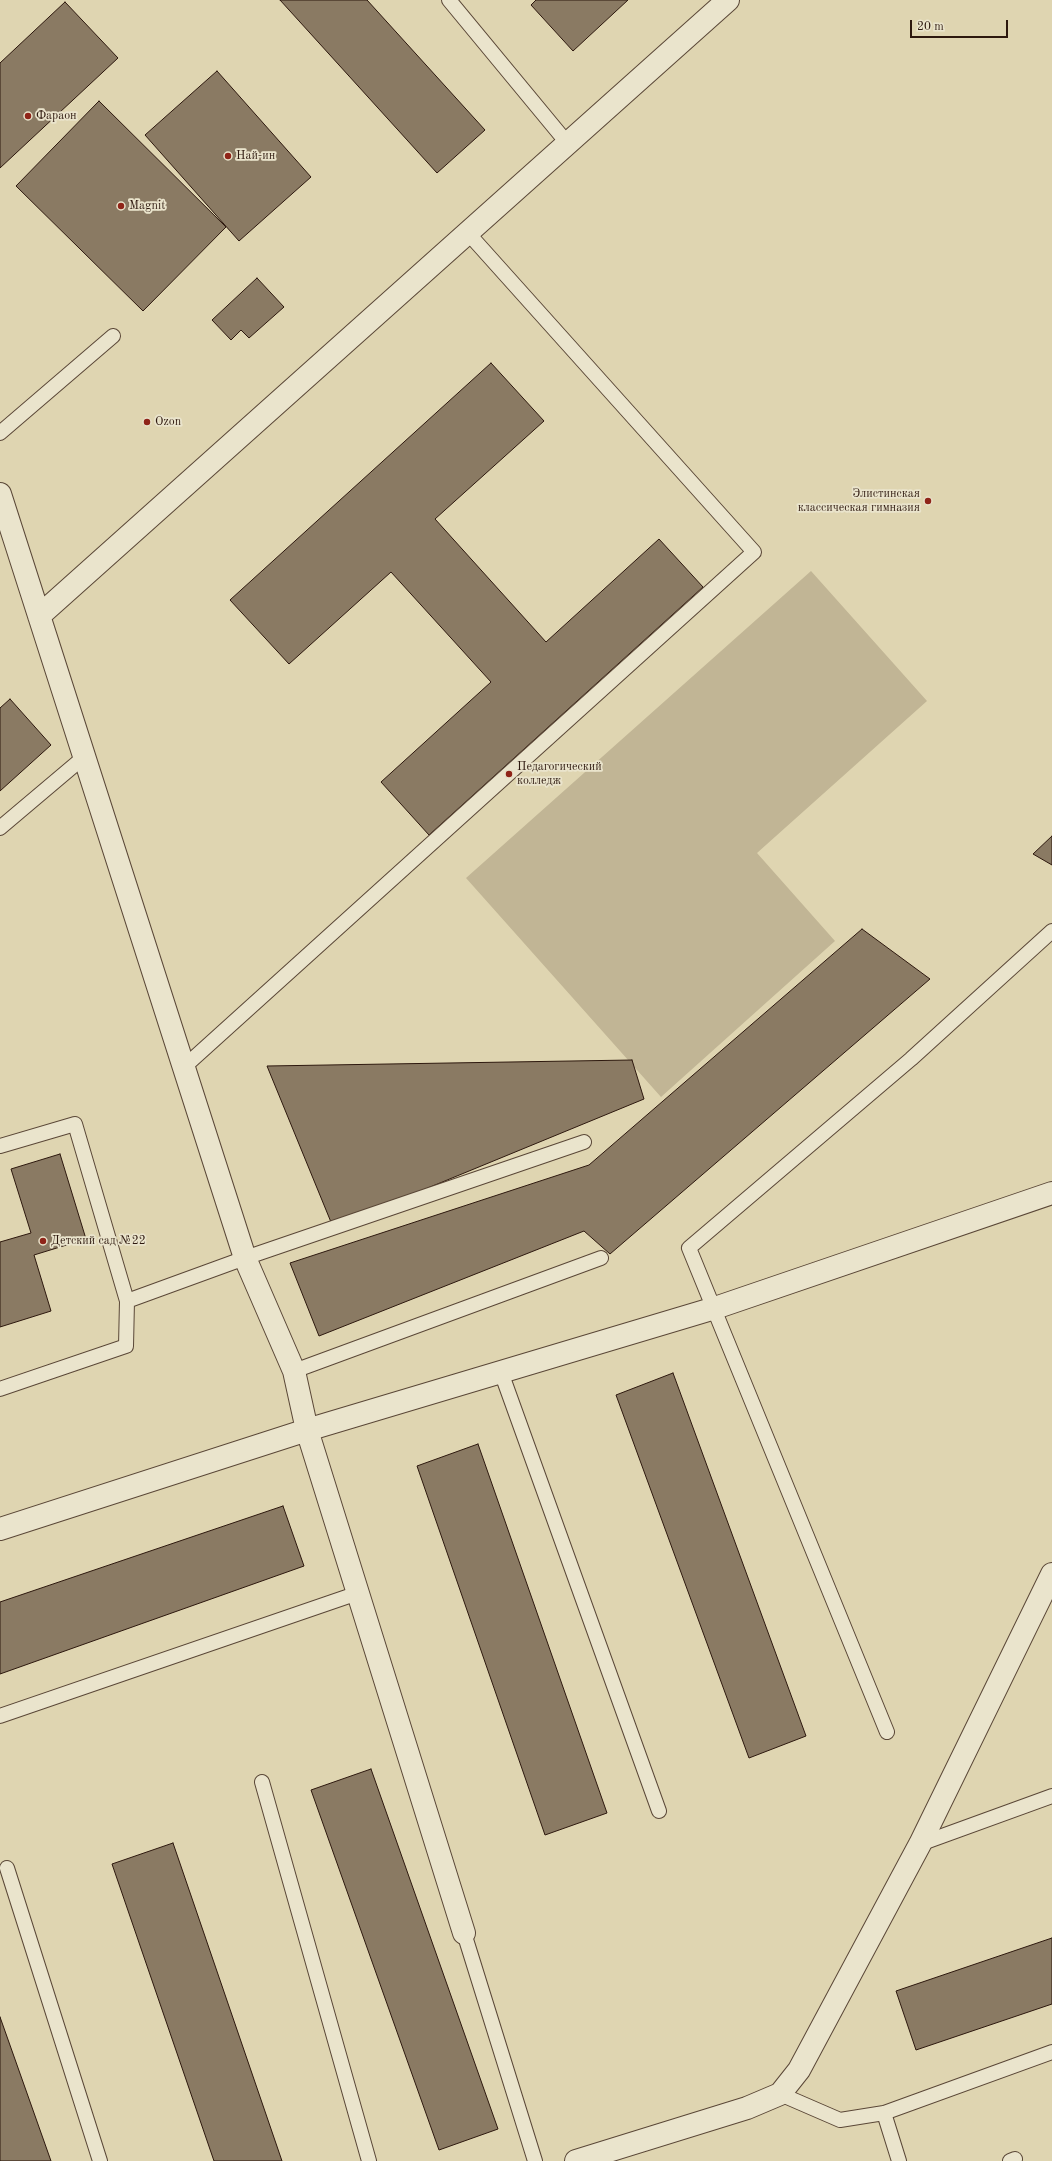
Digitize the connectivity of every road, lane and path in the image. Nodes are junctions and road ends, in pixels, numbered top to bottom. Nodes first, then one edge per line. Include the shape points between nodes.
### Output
1 (449, 0) edge
2 (728, 0) edge
3 (568, 144) junction
4 (468, 233) junction
5 (113, 336) dead end
6 (0, 433) edge
7 (0, 494) edge
8 (39, 616) junction
9 (84, 757) junction
10 (0, 828) edge
11 (1052, 931) edge
12 (184, 1067) junction
13 (584, 1142) dead end
14 (0, 1146) edge
15 (1052, 1193) edge
16 (245, 1258) junction
17 (601, 1258) dead end
18 (127, 1301) junction
19 (715, 1308) junction
20 (294, 1371) junction
21 (502, 1372) junction
22 (0, 1389) edge
23 (307, 1430) junction
24 (0, 1529) edge
25 (1050, 1580) edge
26 (358, 1593) junction
27 (0, 1716) edge
28 (887, 1732) dead end
29 (262, 1782) dead end
30 (1052, 1796) edge
31 (659, 1810) dead end
32 (920, 1844) junction
33 (6, 1868) dead end
34 (464, 1933) joint
35 (1052, 2052) edge
36 (780, 2094) junction
37 (884, 2113) junction
38 (100, 2161) edge
39 (368, 2161) edge
40 (535, 2161) edge
41 (576, 2161) edge
42 (899, 2161) edge

1 - 3 lane
2 - 3 street
3 - 4 street
4 - 8 street
4 - 12 lane via 754,552
5 - 6 lane
7 - 8 street
8 - 9 street
9 - 10 lane
9 - 12 street
11 - 19 lane via 911,1059 689,1248
12 - 16 street
13 - 16 lane
14 - 18 lane via 75,1124
15 - 19 street
16 - 18 lane
16 - 20 street
17 - 20 lane
18 - 22 lane via 126,1346
19 - 21 street
19 - 28 lane
20 - 23 street
21 - 23 street
21 - 31 lane
23 - 24 street
23 - 26 street
25 - 32 street
26 - 27 lane
26 - 34 street
29 - 39 lane
30 - 32 lane
32 - 36 street via 799,2070
33 - 38 lane
34 - 40 lane
35 - 37 lane
36 - 37 lane via 840,2120
36 - 41 street via 747,2108
37 - 42 lane

